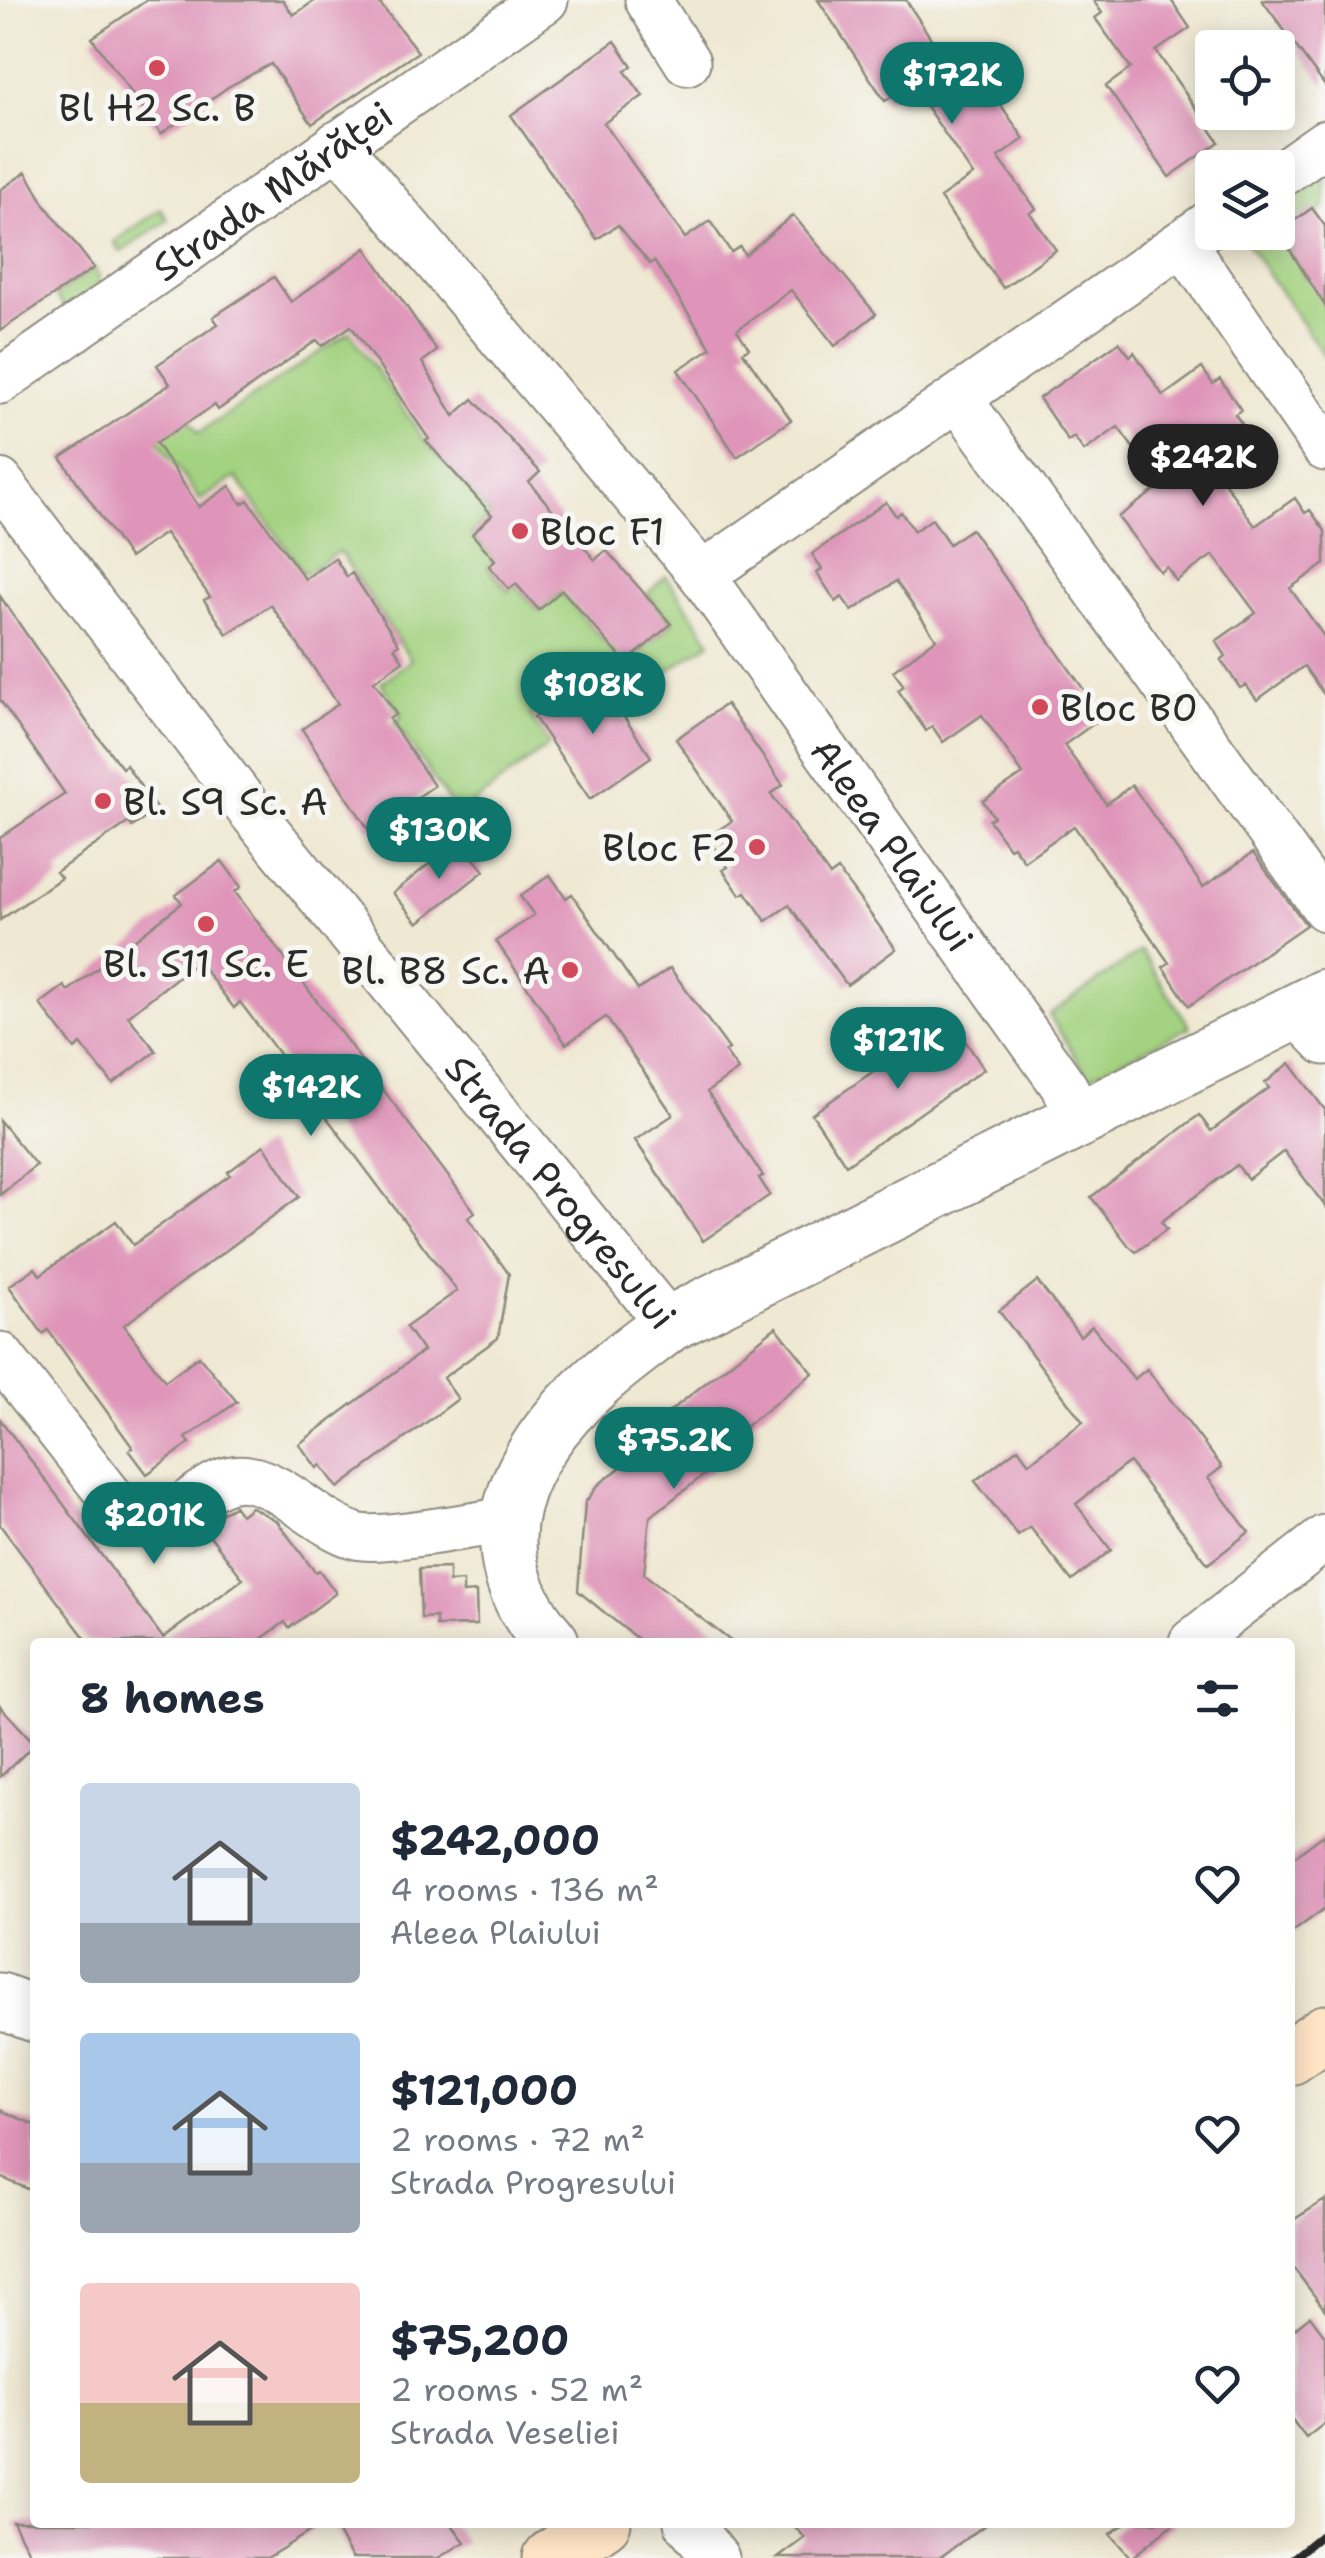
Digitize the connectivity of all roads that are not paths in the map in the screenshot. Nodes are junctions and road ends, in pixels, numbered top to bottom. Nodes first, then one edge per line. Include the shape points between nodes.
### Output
1 (545, 0) edge
2 (648, 0) edge
3 (687, 62) dead end
4 (1325, 142) edge
5 (337, 144) junction
6 (1295, 164) edge
7 (1195, 234) edge
8 (1209, 250) edge
9 (0, 381) edge
10 (958, 399) junction
11 (1325, 448) edge
12 (0, 482) edge
13 (702, 575) junction
14 (1325, 908) edge
15 (1315, 1017) edge
16 (1082, 1118) junction
17 (670, 1324) junction
18 (0, 1356) edge
19 (508, 1520) junction
20 (1325, 1538) edge
21 (549, 1638) edge
22 (1197, 1638) edge
23 (0, 2001) edge
24 (30, 2012) edge
25 (1325, 2033) edge
26 (1295, 2054) edge
27 (693, 2528) edge
28 (716, 2558) edge

1 - 5 street, Strada Mărăței
2 - 3 street
4 - 6 street
5 - 9 street, Strada Mărăței
5 - 13 street, Aleea Plaiului
7 - 10 street
8 - 11 street
10 - 13 street
10 - 14 street
12 - 17 street, Strada Progresului via 249,809
13 - 16 street, Aleea Plaiului
15 - 16 street, Strada Progresului
16 - 17 street, Strada Progresului
17 - 19 street via 569,1410 516,1488
18 - 19 street via 122,1510 147,1520 218,1484 245,1478 359,1538
19 - 21 street via 514,1586
20 - 22 street
23 - 24 street
25 - 26 main road
27 - 28 street

